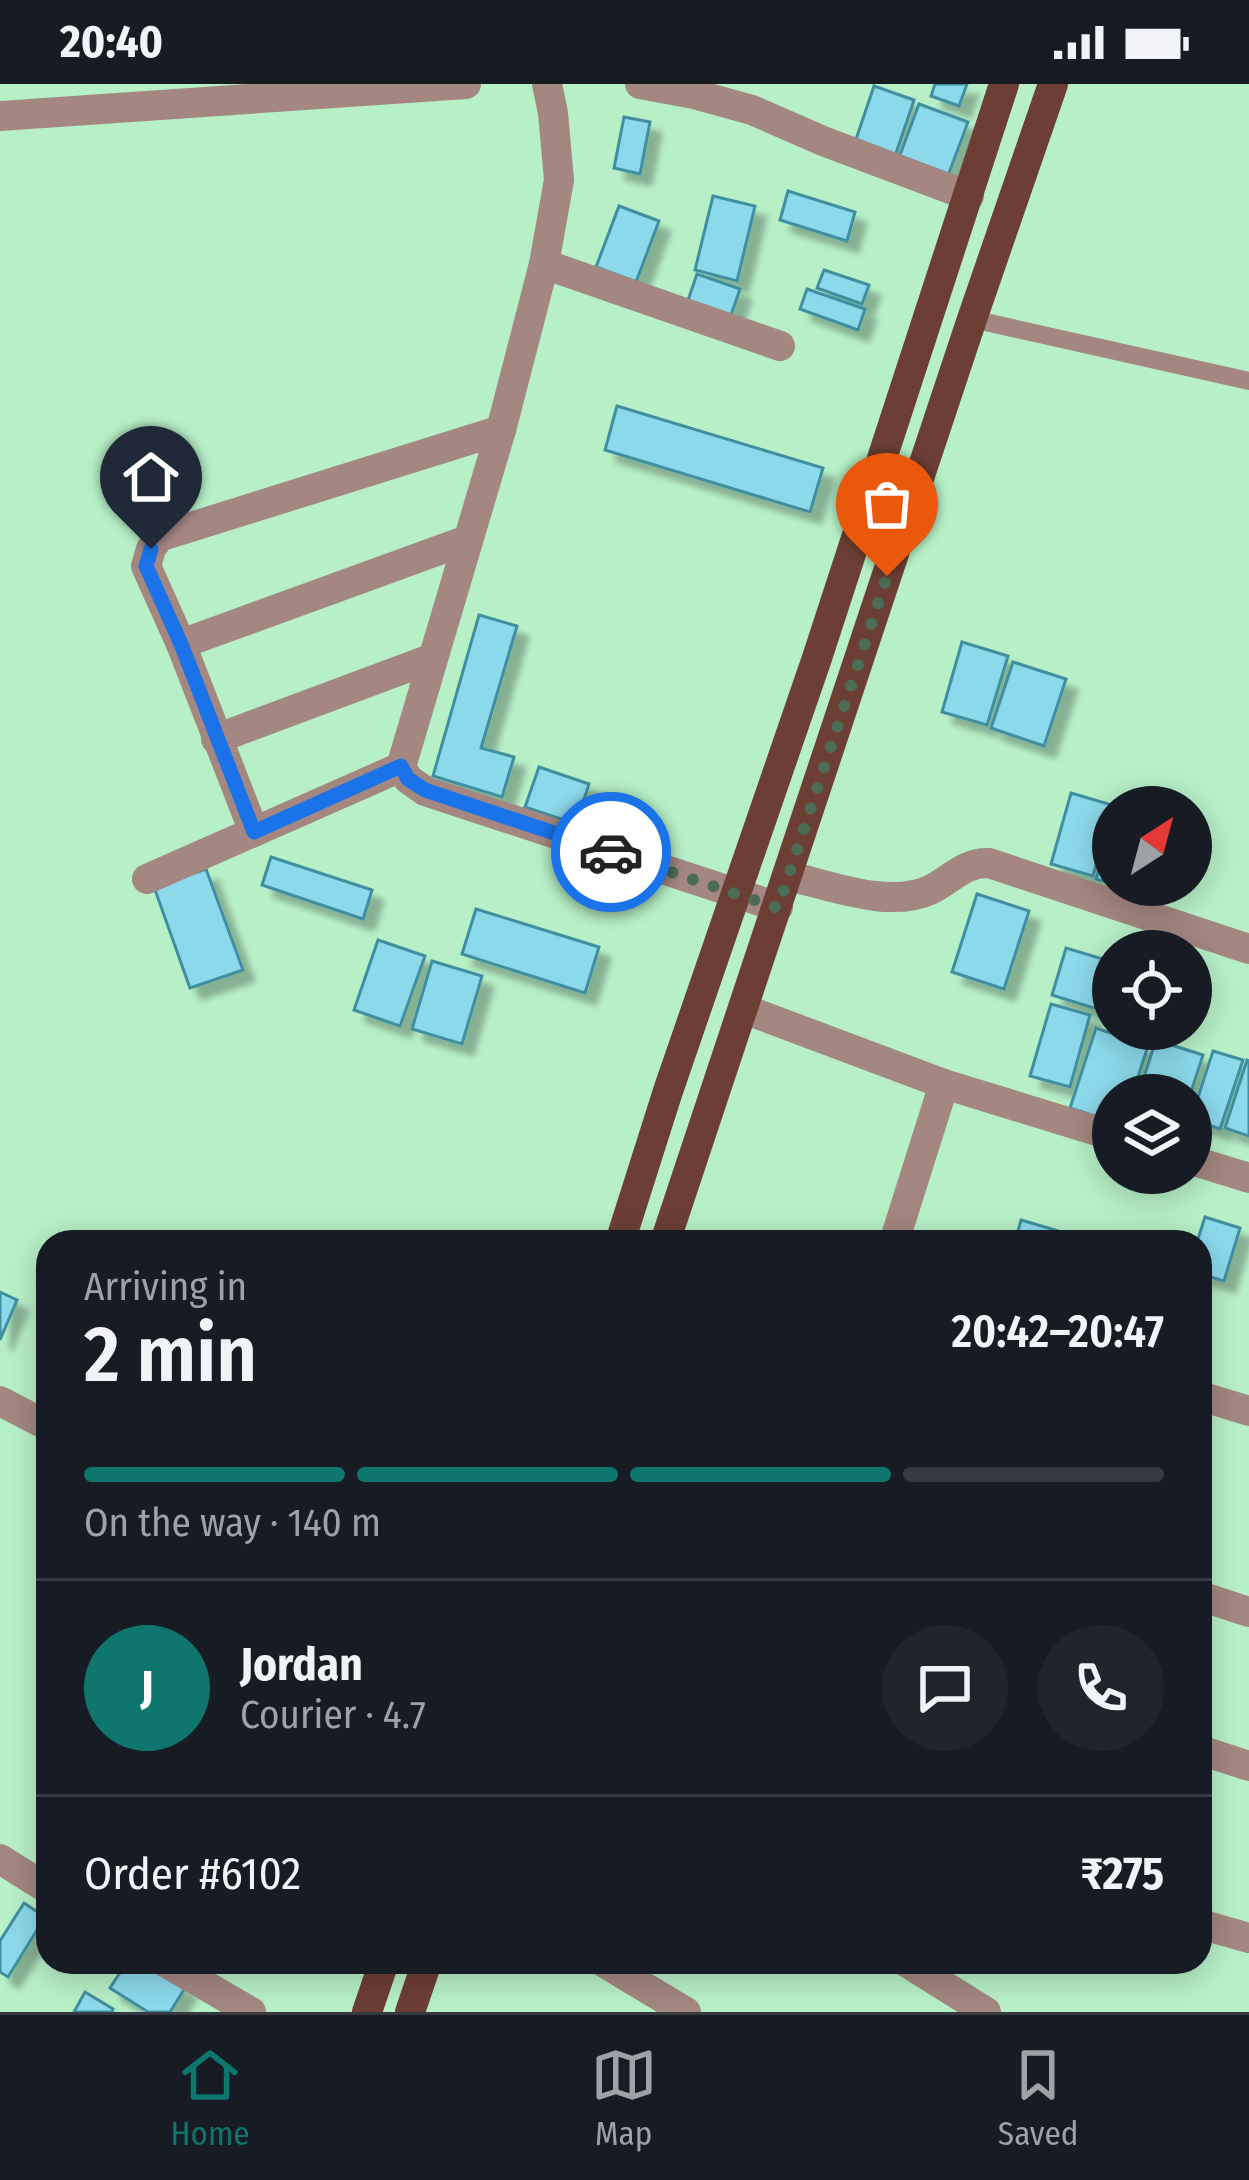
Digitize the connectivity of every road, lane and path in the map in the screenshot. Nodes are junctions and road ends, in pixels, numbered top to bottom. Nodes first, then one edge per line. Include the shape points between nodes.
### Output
1 (466, 84) edge
2 (547, 84) edge
3 (640, 84) edge
4 (1004, 84) edge
5 (1053, 84) edge
6 (0, 116) edge
7 (969, 196) junction
8 (544, 264) junction
9 (972, 319) junction
10 (780, 346) dead end
11 (1249, 381) edge
12 (501, 430) junction
13 (466, 540) junction
14 (181, 644) junction
15 (433, 658) junction
16 (216, 739) junction
17 (401, 766) junction
18 (254, 832) junction
19 (788, 876) junction
20 (147, 879) dead end
21 (737, 893) junction
22 (778, 908) junction
23 (1249, 949) edge
24 (744, 1010) junction
25 (944, 1084) junction
26 (1092, 1130) edge
27 (1212, 1167) edge
28 (1249, 1178) edge
29 (624, 1230) edge
30 (669, 1230) edge
31 (898, 1230) edge
32 (1212, 1400) edge
33 (0, 1401) edge
34 (1249, 1411) edge
35 (36, 1420) edge
36 (1212, 1600) edge
37 (1249, 1612) edge
38 (1212, 1754) edge
39 (1249, 1766) edge
40 (0, 1859) edge
41 (36, 1882) edge
42 (1212, 1928) edge
43 (1249, 1939) edge
44 (186, 1974) edge
45 (380, 1974) edge
46 (423, 1974) edge
47 (623, 1974) edge
48 (926, 1974) edge
49 (251, 2012) edge
50 (367, 2012) edge
51 (410, 2012) edge
52 (686, 2012) edge
53 (986, 2012) edge

1 - 6 street
2 - 8 street via 560,180
3 - 7 street via 752,110
4 - 7 main road
5 - 9 main road
7 - 21 main road
8 - 10 street
8 - 12 street
9 - 11 lane
9 - 19 main road
12 - 13 street
12 - 14 street via 159,537 146,566
13 - 14 street
13 - 15 street
14 - 16 street
15 - 16 street
15 - 17 street
16 - 18 street
17 - 18 street
17 - 21 street via 425,790
18 - 20 street
19 - 22 main road
19 - 23 street via 906,896 974,862 989,863
21 - 22 street
21 - 29 main road
22 - 24 main road
24 - 25 street
24 - 30 main road
25 - 26 street
25 - 31 street
27 - 28 street
32 - 34 street
33 - 35 street
36 - 37 street
38 - 39 street
40 - 41 street
42 - 43 street
44 - 49 street
45 - 50 main road
46 - 51 main road
47 - 52 street
48 - 53 street

